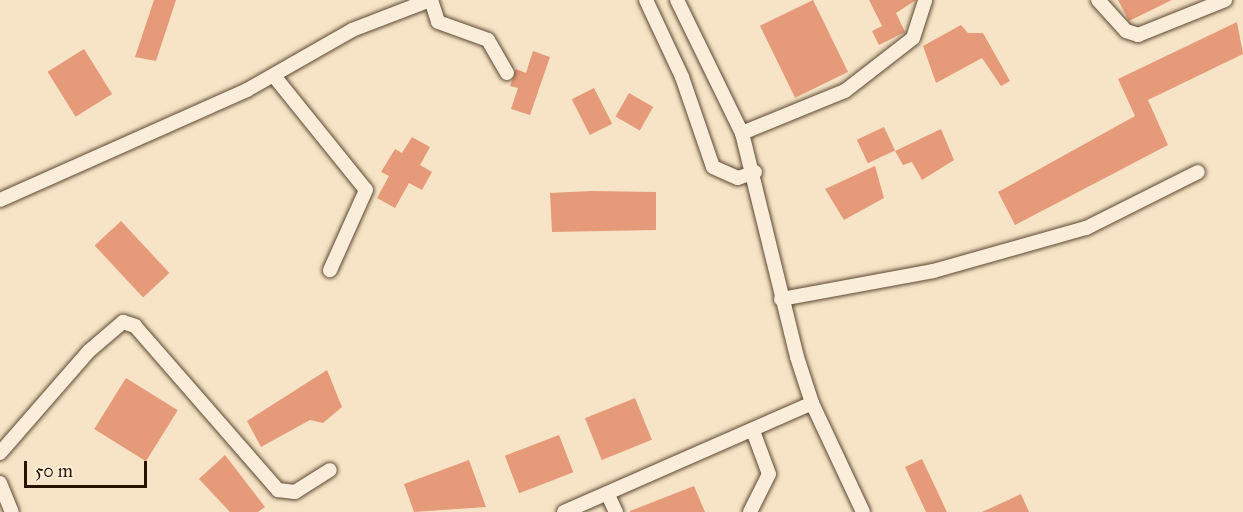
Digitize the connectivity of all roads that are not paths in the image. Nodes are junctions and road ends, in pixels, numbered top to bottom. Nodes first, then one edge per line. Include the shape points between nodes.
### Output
1 (430, 0) edge
2 (646, 0) edge
3 (677, 0) edge
4 (925, 0) edge
5 (1098, 0) edge
6 (1225, 0) edge
7 (507, 73) dead end
8 (274, 76) junction
9 (742, 133) junction
10 (755, 172) junction
11 (1198, 172) dead end
12 (0, 200) edge
13 (330, 270) dead end
14 (781, 299) junction
15 (812, 403) junction
16 (753, 431) junction
17 (0, 453) edge
18 (330, 470) dead end
19 (0, 483) edge
20 (608, 495) junction
21 (12, 512) edge
22 (564, 512) edge
23 (616, 512) edge
24 (750, 512) edge
25 (863, 512) edge

1 - 7 street via 438,22 488,40
1 - 8 street via 352,30
2 - 10 street via 690,97 713,167 738,178
3 - 9 street
4 - 9 street via 914,38 845,91
5 - 6 street via 1126,31 1138,35
8 - 12 street
8 - 13 street via 364,184
9 - 10 street
10 - 14 street
11 - 14 street via 1086,228 933,271
14 - 15 street
15 - 16 street
15 - 25 street
16 - 20 street
16 - 24 street via 769,474
17 - 18 street via 89,351 123,322 135,326 278,490 295,492
19 - 21 street
20 - 22 street
20 - 23 street

